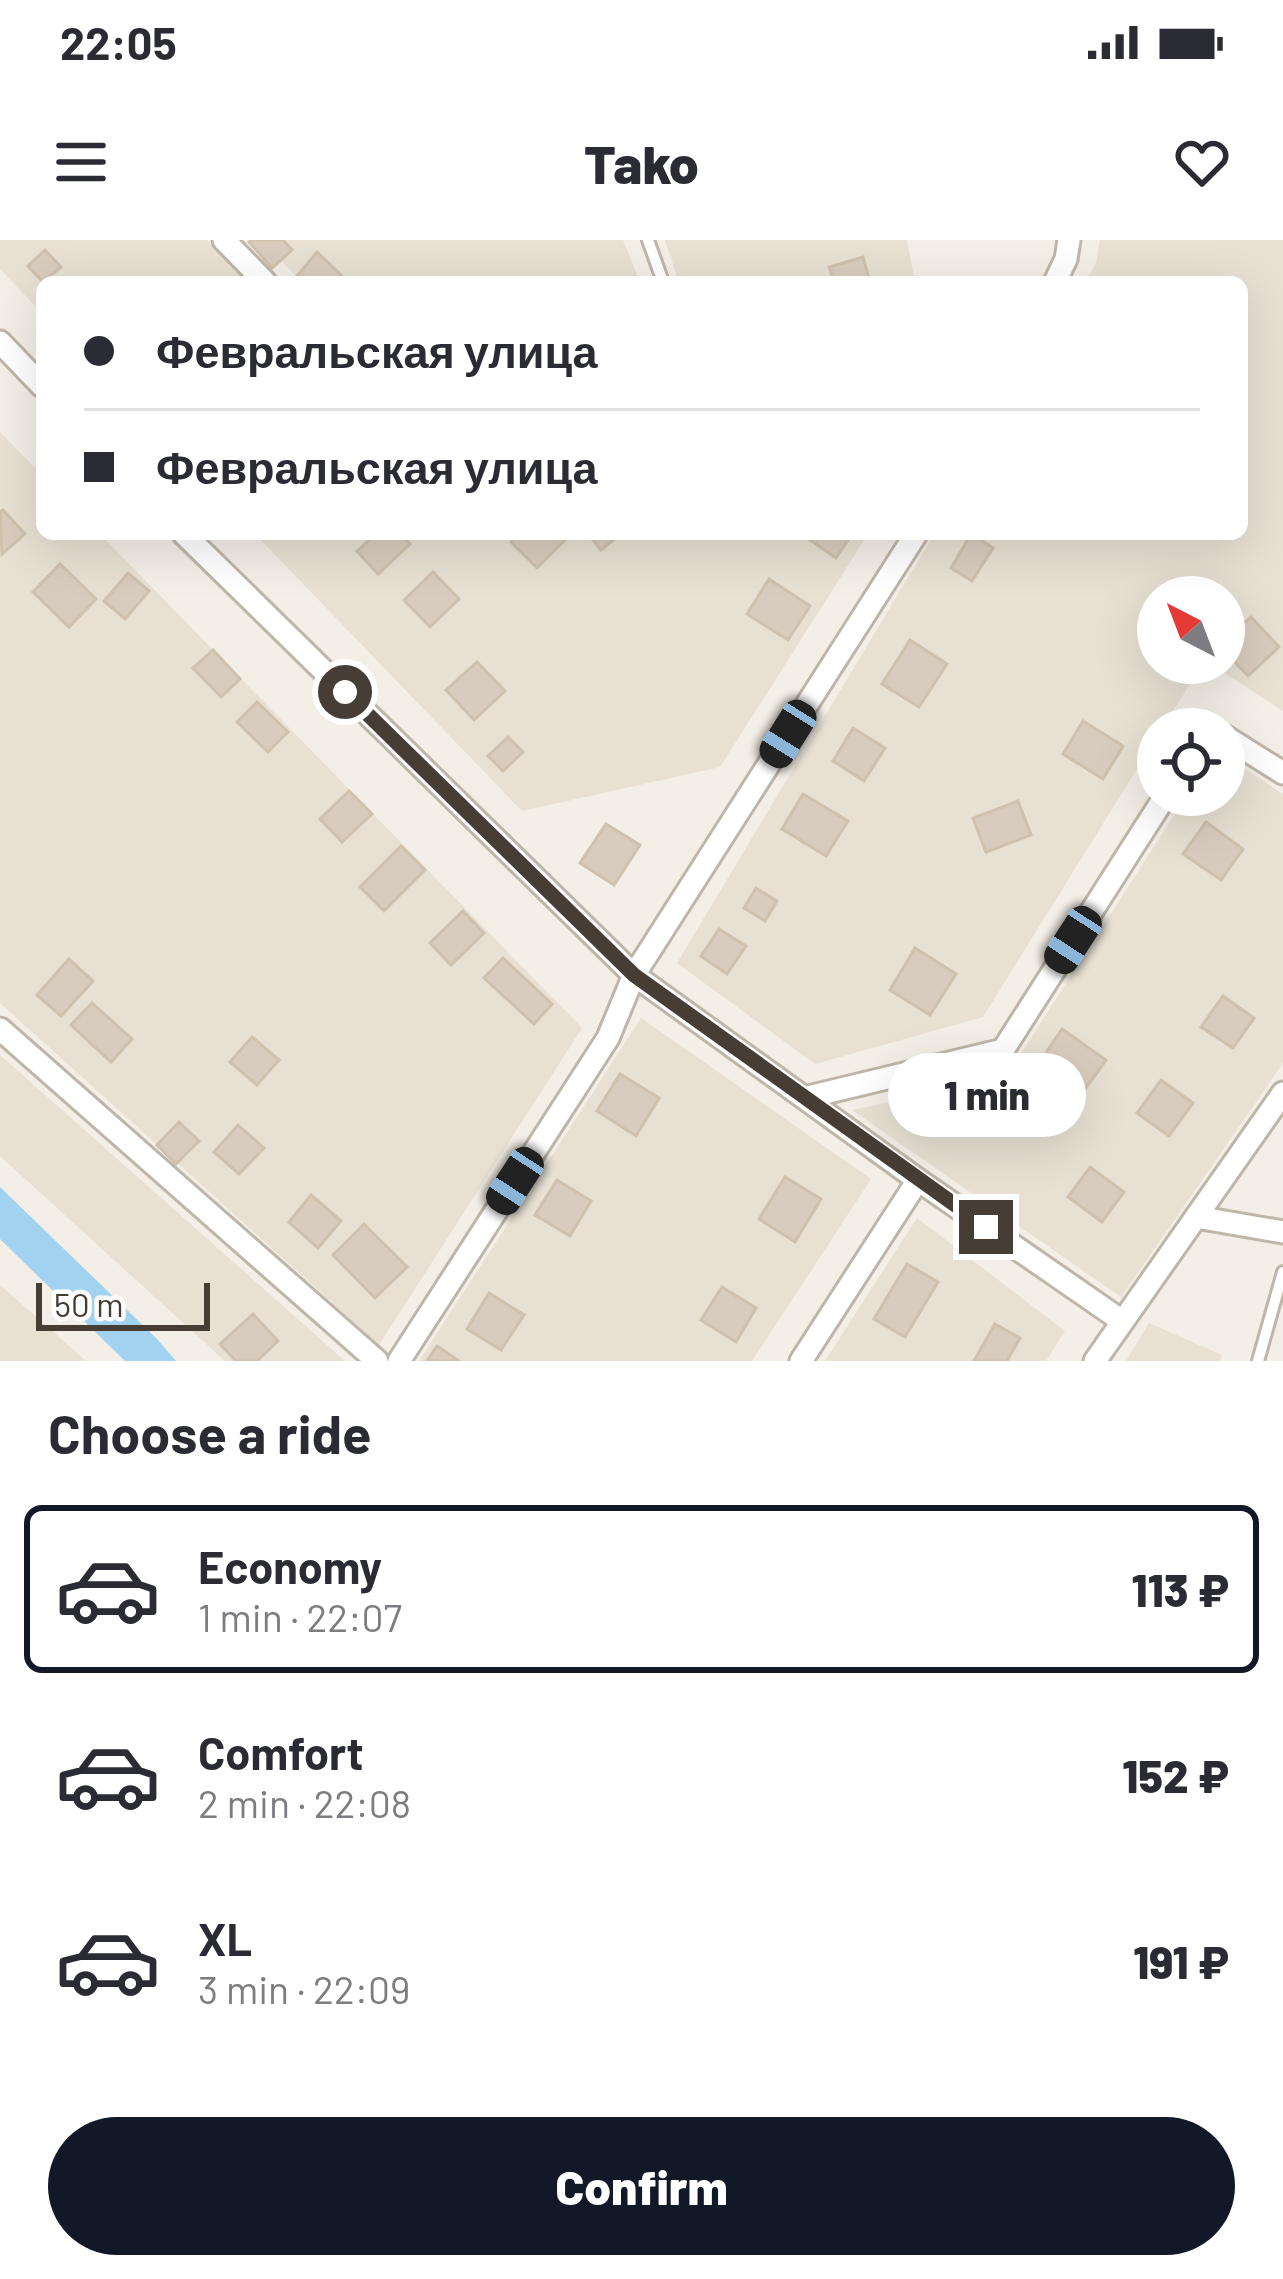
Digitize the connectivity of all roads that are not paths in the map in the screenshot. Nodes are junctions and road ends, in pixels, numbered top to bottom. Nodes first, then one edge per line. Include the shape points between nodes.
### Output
1 (224, 240) edge
2 (648, 240) edge
3 (1069, 240) edge
4 (259, 276) edge
5 (661, 276) edge
6 (1058, 276) edge
7 (0, 342) edge
8 (36, 380) edge
9 (190, 540) edge
10 (912, 540) edge
11 (1245, 749) edge
12 (1283, 773) edge
13 (1153, 816) edge
14 (634, 975) junction
15 (0, 1029) edge
16 (1283, 1093) edge
17 (808, 1097) junction
18 (918, 1180) junction
19 (1196, 1217) junction
20 (1283, 1232) edge
21 (1283, 1272) edge
22 (1122, 1321) junction
23 (377, 1361) edge
24 (399, 1361) edge
25 (801, 1361) edge
26 (1095, 1361) edge
27 (1258, 1361) edge

1 - 4 street
2 - 5 lane
3 - 6 street
7 - 8 street
9 - 14 street
10 - 14 street
11 - 12 street
13 - 17 street via 1003,1050
14 - 17 street
14 - 24 street via 608,1037
15 - 23 street
16 - 19 street
17 - 18 street
18 - 22 street
18 - 25 street
19 - 20 street
19 - 22 street
21 - 27 lane
22 - 26 street

